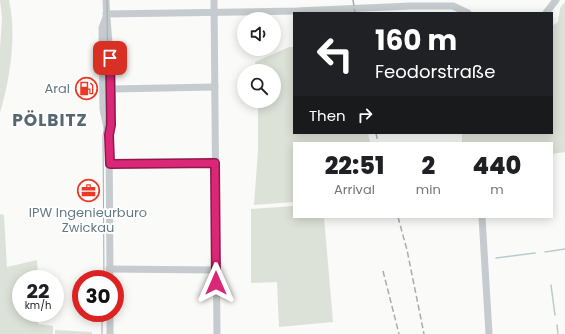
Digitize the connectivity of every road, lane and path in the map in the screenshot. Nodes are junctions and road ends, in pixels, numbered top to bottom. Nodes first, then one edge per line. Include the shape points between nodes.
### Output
1 (106, 0) edge
2 (214, 0) edge
3 (556, 0) edge
4 (454, 3) edge
5 (214, 11) junction
6 (467, 12) edge
7 (547, 12) edge
8 (106, 14) junction
9 (215, 87) junction
10 (111, 89) junction
11 (109, 135) junction
12 (215, 163) junction
13 (110, 164) junction
14 (482, 218) edge
15 (109, 269) joint
16 (216, 270) junction
17 (110, 322) edge
18 (110, 334) edge
19 (217, 334) edge
20 (489, 334) edge

1 - 8 street
2 - 5 street
3 - 7 street
4 - 5 street
4 - 6 street
5 - 8 street
5 - 9 street
8 - 10 street
8 - 11 street via 102,28 103,109
9 - 10 street
9 - 12 street
10 - 11 street
11 - 13 street
12 - 13 street
12 - 16 street
13 - 15 street
14 - 20 street
15 - 16 street
16 - 19 street
17 - 18 street

